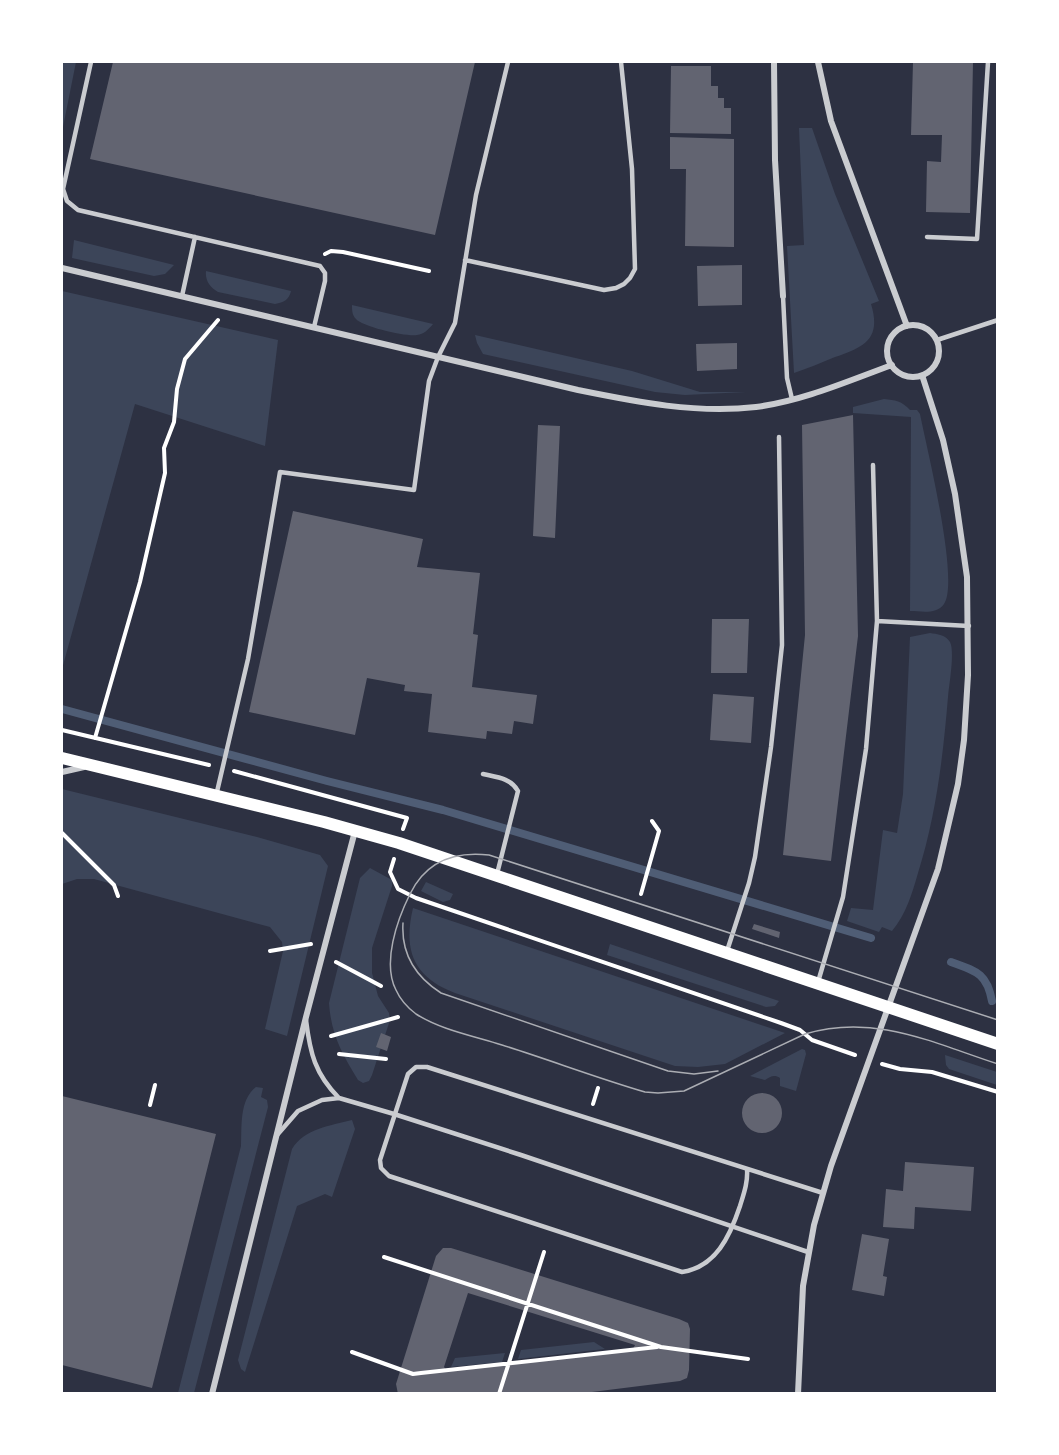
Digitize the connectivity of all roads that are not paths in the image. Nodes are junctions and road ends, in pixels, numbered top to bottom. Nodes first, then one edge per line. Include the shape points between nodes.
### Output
1 (91, 62) edge
2 (508, 62) edge
3 (621, 62) edge
4 (774, 62) edge
5 (818, 62) edge
6 (988, 62) edge
7 (195, 237) junction
8 (927, 237) dead end
9 (465, 260) junction
10 (62, 268) edge
11 (182, 296) junction
12 (783, 296) joint
13 (998, 320) edge
14 (907, 326) junction
15 (314, 327) junction
16 (937, 340) junction
17 (438, 357) junction
18 (892, 365) junction
19 (922, 375) junction
20 (792, 399) junction
21 (779, 437) dead end
22 (873, 465) dead end
23 (877, 621) junction
24 (969, 626) junction
25 (62, 758) edge
26 (93, 765) junction
27 (62, 772) edge
28 (483, 774) dead end
29 (216, 796) junction
30 (355, 831) junction
31 (496, 875) junction
32 (726, 954) junction
33 (817, 984) junction
34 (888, 1008) junction
35 (306, 1017) junction
36 (998, 1044) edge
37 (339, 1098) junction
38 (394, 1114) junction
39 (276, 1136) junction
40 (747, 1169) junction
41 (823, 1193) junction
42 (734, 1226) junction
43 (808, 1252) junction
44 (212, 1394) edge
45 (798, 1394) edge

1 - 7 lane via 66,169 63,189 67,201 78,210
2 - 9 lane
3 - 9 lane via 636,253 630,279 604,290
4 - 12 street
5 - 14 street via 831,121
6 - 8 lane via 977,239
7 - 11 lane
7 - 15 lane via 320,266 326,280
9 - 17 lane via 455,323
10 - 11 street
11 - 15 street
12 - 20 lane via 786,368
13 - 16 lane
14 - 16 street via 928,329
14 - 18 street via 893,334 889,342 887,350
15 - 17 street
16 - 19 street via 939,357
17 - 20 street via 665,406 730,409
17 - 29 lane via 429,381 414,490 280,472 248,659
18 - 19 street via 905,375
18 - 20 street
19 - 24 street via 955,494 968,577
21 - 32 lane via 782,645 755,857
22 - 23 lane
23 - 24 lane
23 - 33 lane via 855,829 839,911
24 - 34 street via 958,784 938,869
25 - 26 main road
26 - 27 street
26 - 29 main road
28 - 31 lane via 514,784 518,790
29 - 30 main road
30 - 31 main road
30 - 35 street
31 - 32 main road
32 - 33 main road
33 - 34 main road
34 - 36 main road
34 - 41 street
35 - 37 lane via 316,1069
35 - 39 street
37 - 38 lane
37 - 39 lane via 322,1100 298,1111
38 - 40 lane via 408,1074 416,1067 428,1067
38 - 42 lane
38 - 42 lane via 381,1168 389,1176 433,1191 682,1272 707,1263
39 - 44 street
40 - 41 lane
40 - 42 lane via 748,1180
41 - 43 street
42 - 43 lane
43 - 45 street

